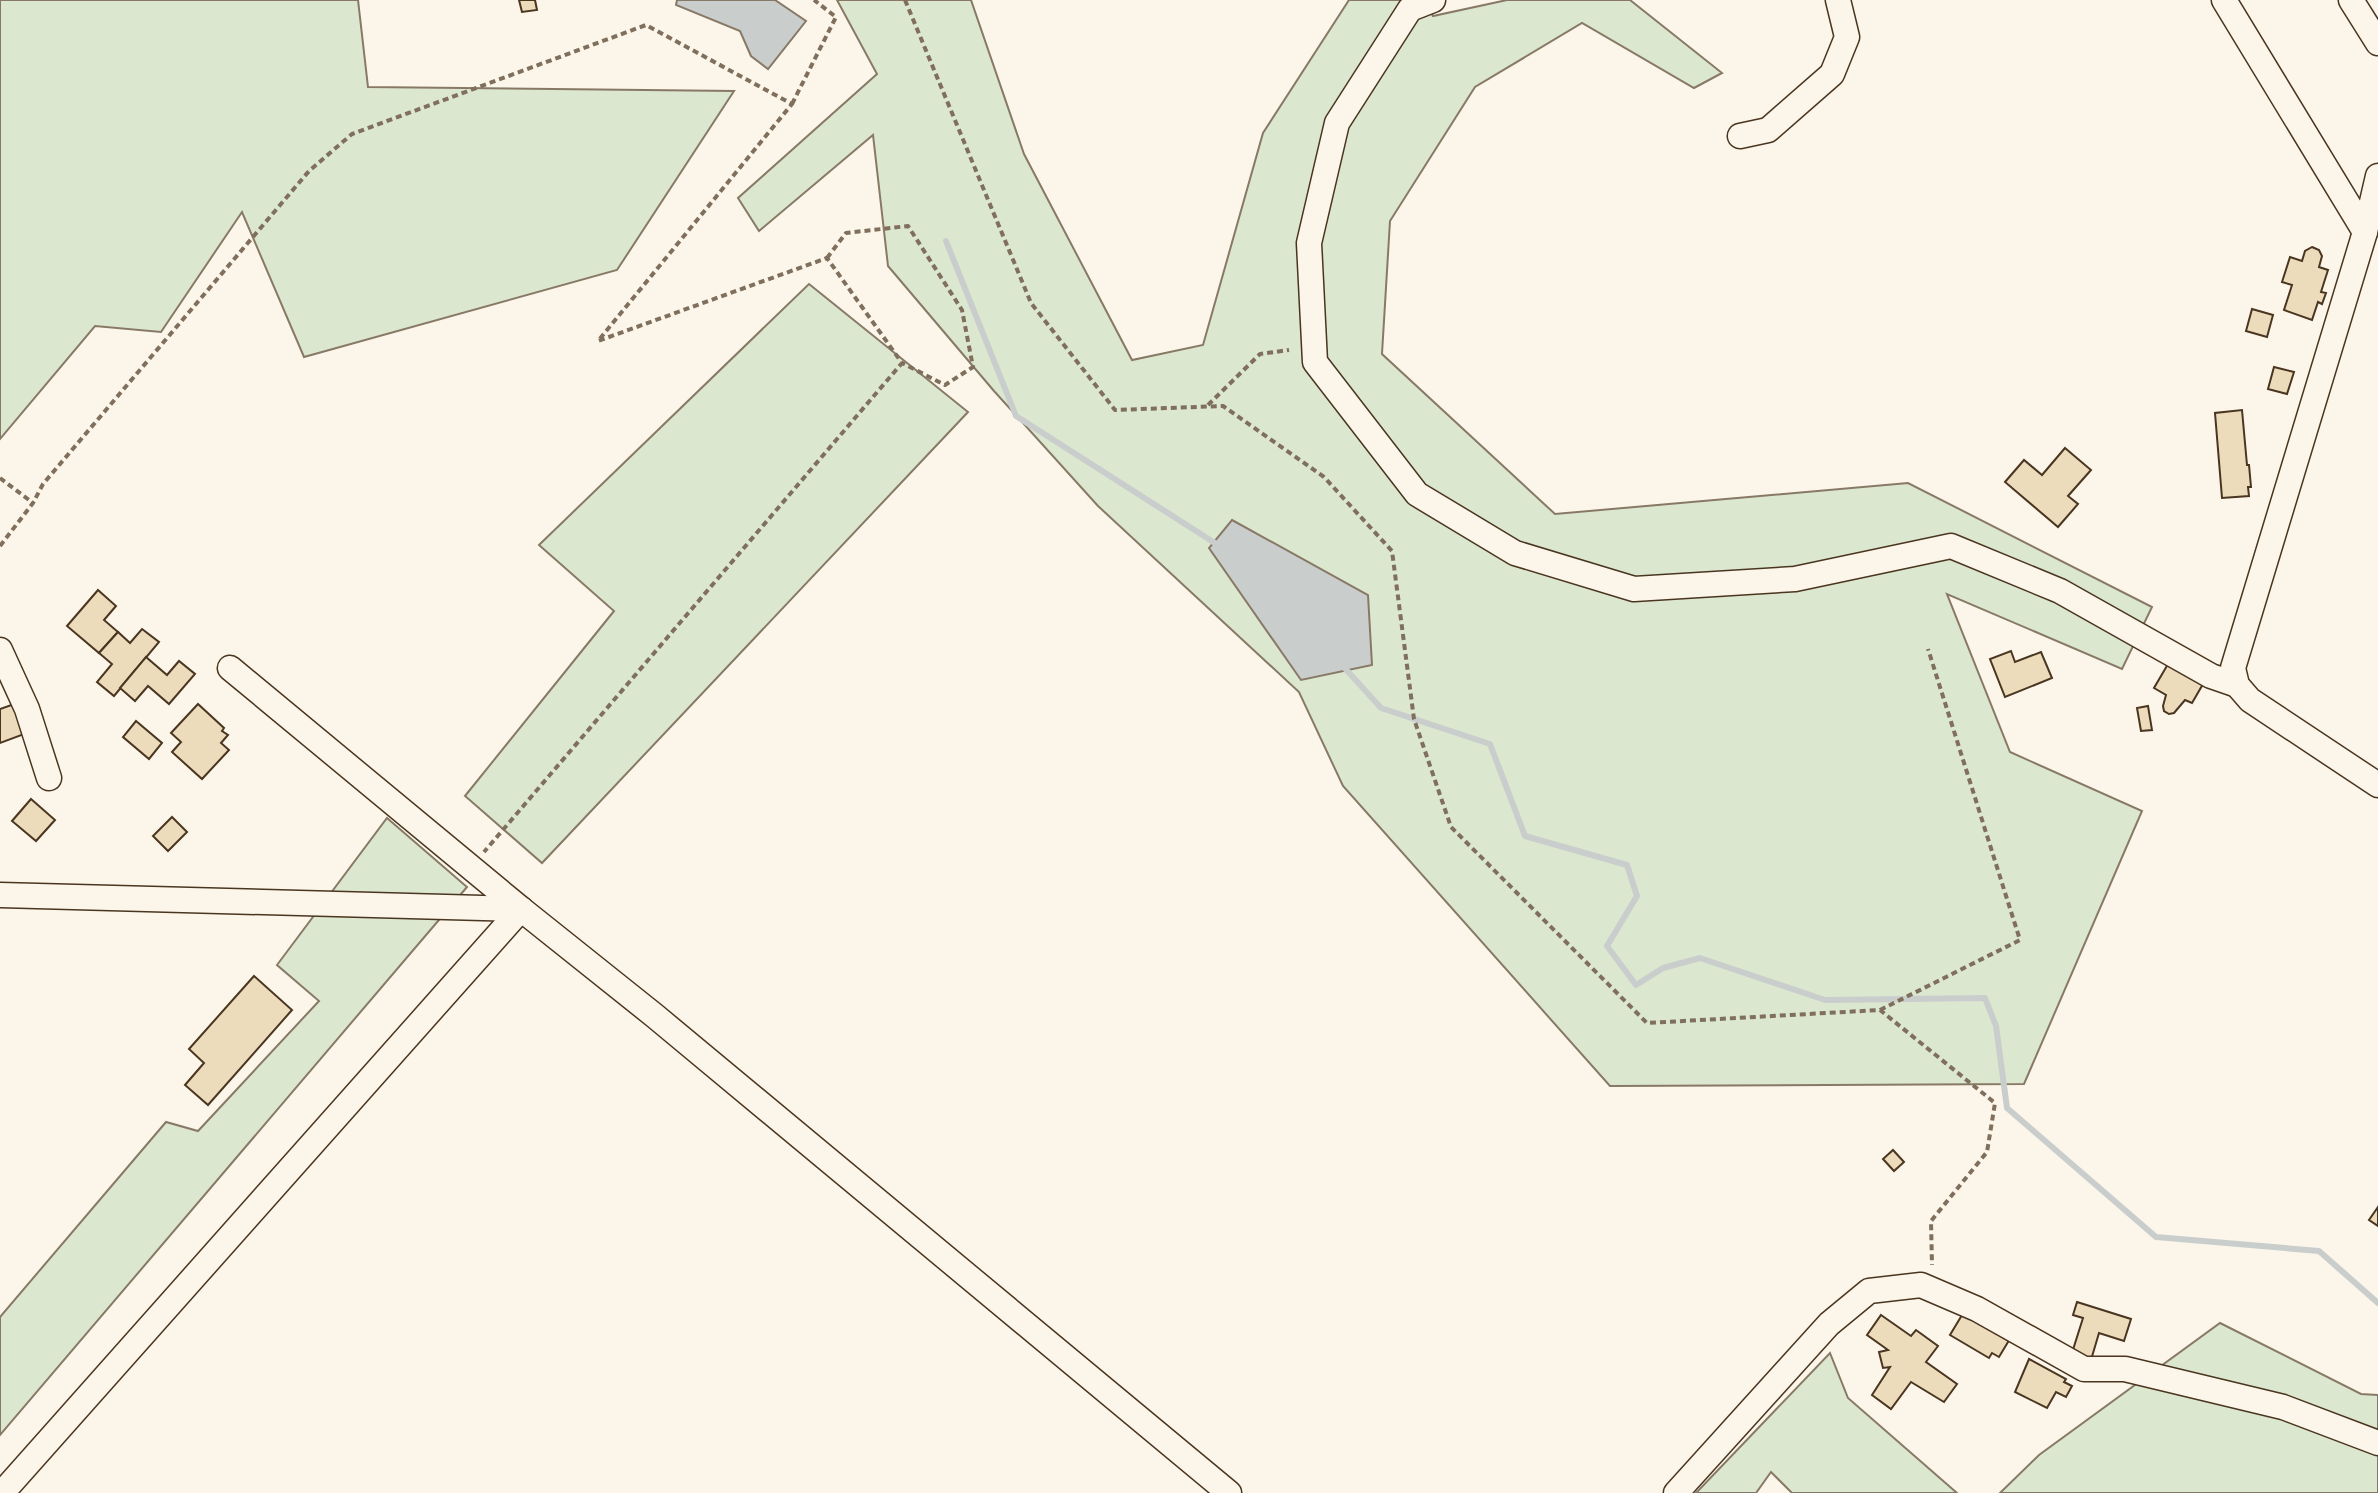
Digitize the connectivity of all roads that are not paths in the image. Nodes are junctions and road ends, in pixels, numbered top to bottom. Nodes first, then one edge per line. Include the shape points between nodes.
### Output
1 (1433, 0) edge
2 (1838, 0) edge
3 (2224, 0) edge
4 (2351, 0) edge
5 (2378, 43) edge
6 (1740, 136) dead end
7 (2378, 176) edge
8 (2365, 232) junction
9 (0, 650) edge
10 (230, 668) dead end
11 (2237, 685) junction
12 (49, 778) dead end
13 (2378, 785) edge
14 (0, 895) edge
15 (521, 909) junction
16 (2378, 1443) edge
17 (2, 1493) edge
18 (1229, 1493) edge
19 (1676, 1493) edge

1 - 11 street via 1410,9 1337,123 1309,243 1315,362 1417,494 1515,553 1634,589 1795,579 1951,546 2060,591 2211,676
2 - 6 street via 1847,37 1832,74 1768,130
3 - 8 street
4 - 5 street
7 - 8 street
8 - 11 street via 2233,668
9 - 12 street via 27,709
10 - 15 street
11 - 13 street via 2250,700
14 - 15 street
15 - 17 street
15 - 18 street
16 - 19 street via 2283,1407 2125,1369 2084,1369 1977,1309 1921,1285 1869,1291 1829,1324

